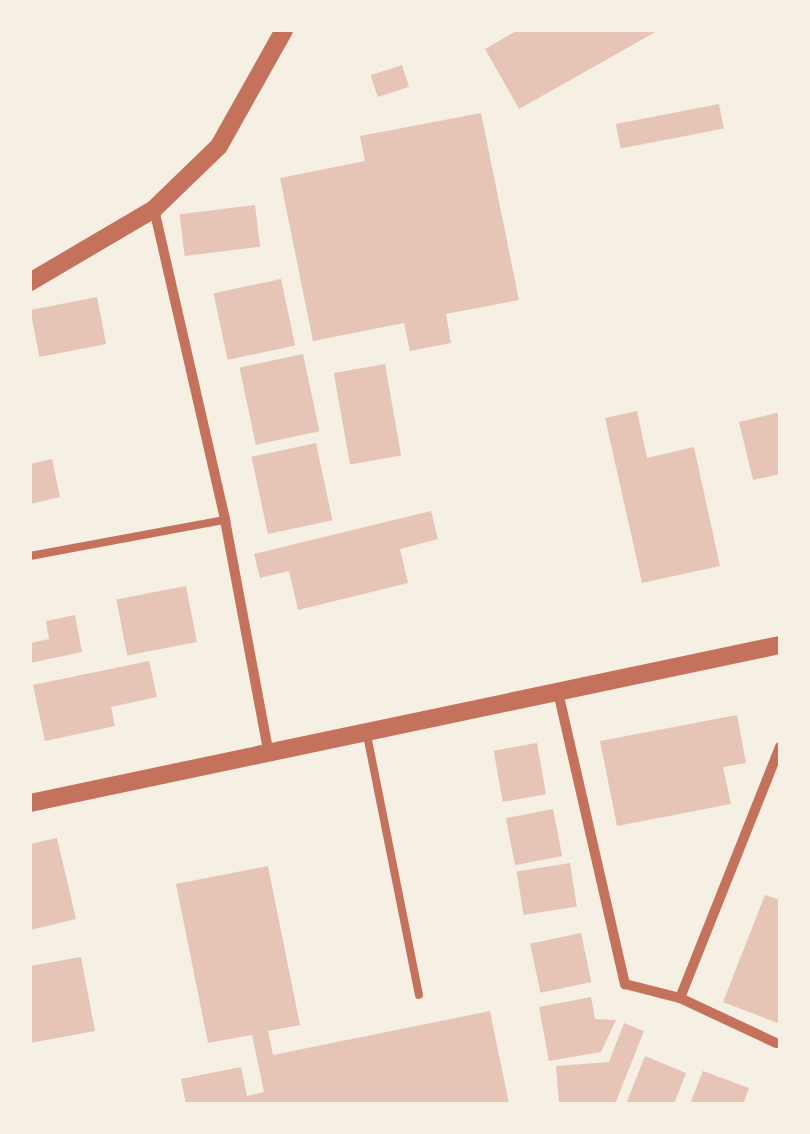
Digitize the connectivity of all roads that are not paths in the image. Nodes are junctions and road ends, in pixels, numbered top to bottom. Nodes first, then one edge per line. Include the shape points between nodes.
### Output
1 (284, 30) edge
2 (154, 209) junction
3 (30, 282) edge
4 (225, 520) junction
5 (30, 556) edge
6 (780, 645) edge
7 (558, 692) junction
8 (366, 730) junction
9 (780, 746) edge
10 (268, 750) junction
11 (30, 803) edge
12 (419, 995) dead end
13 (680, 998) junction
14 (776, 1043) dead end

1 - 2 street via 219,146
2 - 3 street
2 - 4 street
4 - 5 lane
4 - 10 street
6 - 7 street
7 - 8 street
7 - 13 street via 625,984
8 - 10 street
8 - 12 lane
9 - 13 street
10 - 11 street
13 - 14 street

